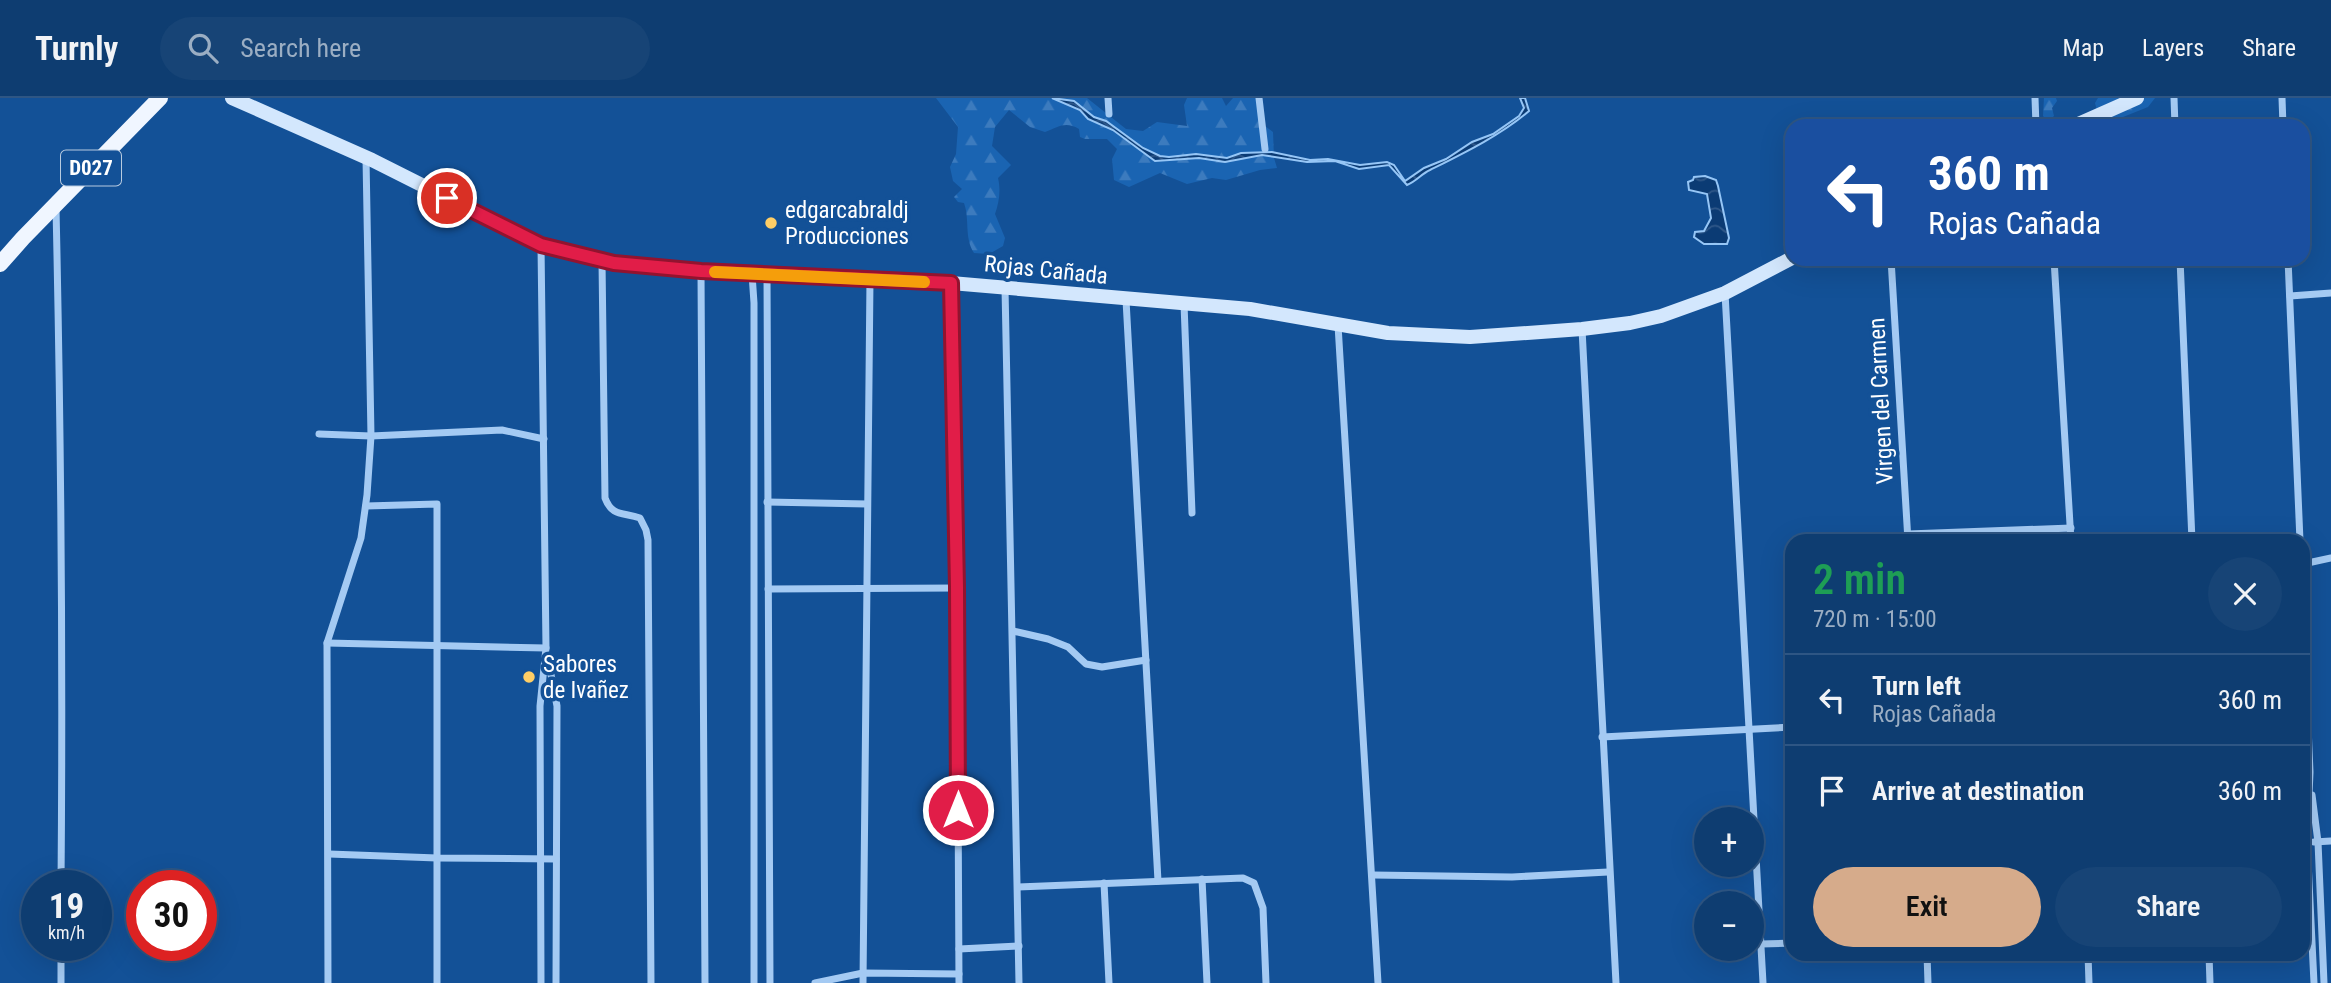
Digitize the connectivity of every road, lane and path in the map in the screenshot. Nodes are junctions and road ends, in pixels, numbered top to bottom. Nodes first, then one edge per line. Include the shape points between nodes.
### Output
1 (160, 98) edge
2 (232, 98) edge
3 (1108, 98) edge
4 (1259, 98) edge
5 (2035, 98) edge
6 (2137, 98) edge
7 (2174, 98) edge
8 (2282, 98) edge
9 (1109, 114) dead end
10 (2036, 119) edge
11 (2090, 119) edge
12 (2175, 119) edge
13 (2283, 119) edge
14 (1265, 149) dead end
15 (366, 157) junction
16 (55, 204) junction
17 (23, 238) junction
18 (541, 245) junction
19 (0, 256) edge
20 (602, 260) junction
21 (1785, 262) edge
22 (0, 264) edge
23 (1891, 266) edge
24 (2054, 266) edge
25 (2180, 266) edge
26 (2288, 266) edge
27 (701, 271) junction
28 (752, 274) junction
29 (767, 274) junction
30 (870, 279) junction
31 (951, 283) junction
32 (1005, 288) junction
33 (1725, 293) junction
34 (2331, 293) edge
35 (2290, 296) junction
36 (1126, 300) junction
37 (1184, 304) junction
38 (1338, 324) junction
39 (1582, 329) junction
40 (319, 435) dead end
41 (371, 436) junction
42 (544, 439) junction
43 (767, 502) junction
44 (867, 504) junction
45 (366, 506) junction
46 (1192, 513) dead end
47 (2071, 528) junction
48 (1908, 534) edge
49 (1973, 534) edge
50 (2071, 534) edge
51 (2192, 534) edge
52 (2300, 534) edge
53 (2331, 558) edge
54 (2310, 562) edge
55 (957, 587) junction
56 (866, 588) junction
57 (768, 589) junction
58 (1013, 631) junction
59 (327, 643) junction
60 (436, 645) junction
61 (546, 648) junction
62 (1146, 660) junction
63 (1785, 727) edge
64 (1747, 728) junction
65 (1602, 737) junction
66 (2310, 780) edge
67 (2310, 841) edge
68 (2331, 841) edge
69 (2318, 842) junction
70 (329, 855) junction
71 (437, 858) junction
72 (541, 859) junction
73 (556, 859) junction
74 (61, 870) edge
75 (1608, 872) junction
76 (1373, 875) junction
77 (1202, 879) junction
78 (1158, 881) junction
79 (1104, 883) junction
80 (1018, 887) junction
81 (2310, 888) edge
82 (1758, 891) edge
83 (1785, 943) edge
84 (1764, 944) edge
85 (1019, 946) junction
86 (959, 949) junction
87 (61, 961) edge
88 (1762, 961) edge
89 (1927, 961) edge
90 (2088, 961) edge
91 (2208, 961) edge
92 (863, 974) junction
93 (959, 979) edge
94 (61, 983) edge
95 (328, 983) edge
96 (437, 983) edge
97 (541, 983) edge
98 (556, 983) edge
99 (651, 983) edge
100 (705, 983) edge
101 (754, 983) edge
102 (770, 983) edge
103 (815, 983) edge
104 (863, 983) edge
105 (1019, 983) edge
106 (1110, 983) edge
107 (1207, 983) edge
108 (1266, 983) edge
109 (1378, 983) edge
110 (1616, 983) edge
111 (1763, 983) edge
112 (1928, 983) edge
113 (2089, 983) edge
114 (2210, 983) edge
115 (2314, 983) edge
116 (2324, 983) edge

1 - 16 main road, D027
2 - 15 main road, Rojas Cañada
3 - 9 street
4 - 14 street
5 - 10 street
6 - 11 main road
7 - 12 street
8 - 13 street
15 - 18 main road, Rojas Cañada
15 - 41 street
16 - 17 main road, D027
16 - 74 street via 61,435
17 - 19 main road, D027
17 - 22 main road, D027
18 - 20 main road, Rojas Cañada
18 - 42 street
20 - 27 main road, Rojas Cañada
20 - 99 street via 605,498 608,508 640,518 648,540
21 - 33 main road, Rojas Cañada
23 - 48 street, Virgen del Carmen
24 - 47 street
25 - 51 street
26 - 35 street
27 - 28 main road, Rojas Cañada
27 - 100 street
28 - 29 main road, Rojas Cañada
28 - 101 street
29 - 30 main road, Rojas Cañada
29 - 43 street
30 - 31 main road, Rojas Cañada
30 - 44 street
31 - 32 main road, Rojas Cañada
31 - 55 street
32 - 36 main road, Rojas Cañada
32 - 58 street
33 - 39 main road, Rojas Cañada via 1661,316
33 - 64 street
34 - 35 street
35 - 52 street
36 - 37 main road, Rojas Cañada
36 - 62 street
37 - 38 main road, Rojas Cañada via 1250,309
37 - 46 street
38 - 39 main road, Rojas Cañada via 1388,333 1470,337
38 - 76 street
39 - 65 street
40 - 41 street
41 - 42 street via 502,430
41 - 45 street
42 - 61 street
43 - 44 street
43 - 57 street
44 - 56 street
45 - 59 street
45 - 60 street via 437,504
47 - 49 street
47 - 50 street
53 - 54 street
55 - 56 street
55 - 86 street
56 - 57 street
56 - 92 street
57 - 102 street
58 - 62 street via 1068,647 1086,664 1102,667
58 - 80 street
59 - 60 street
59 - 70 street
60 - 61 street
60 - 71 street
61 - 72 street via 540,706
61 - 73 street via 556,706
62 - 78 street
63 - 64 street
64 - 65 street
64 - 82 street
65 - 75 street
66 - 69 street
67 - 69 street
68 - 69 street
69 - 116 street
70 - 71 street
70 - 95 street
71 - 72 street
71 - 96 street
72 - 73 street
72 - 97 street
73 - 98 street
75 - 76 street via 1512,877
75 - 110 street
76 - 109 street
77 - 78 street
77 - 107 street
77 - 108 street via 1243,878 1254,883 1263,908
78 - 79 street
79 - 80 street
79 - 106 street
80 - 85 street
81 - 115 street
83 - 84 street
85 - 86 street
85 - 105 street
86 - 93 street
87 - 94 street
88 - 111 street
89 - 112 street
90 - 113 street
91 - 114 street
92 - 93 street
92 - 103 street
92 - 104 street

